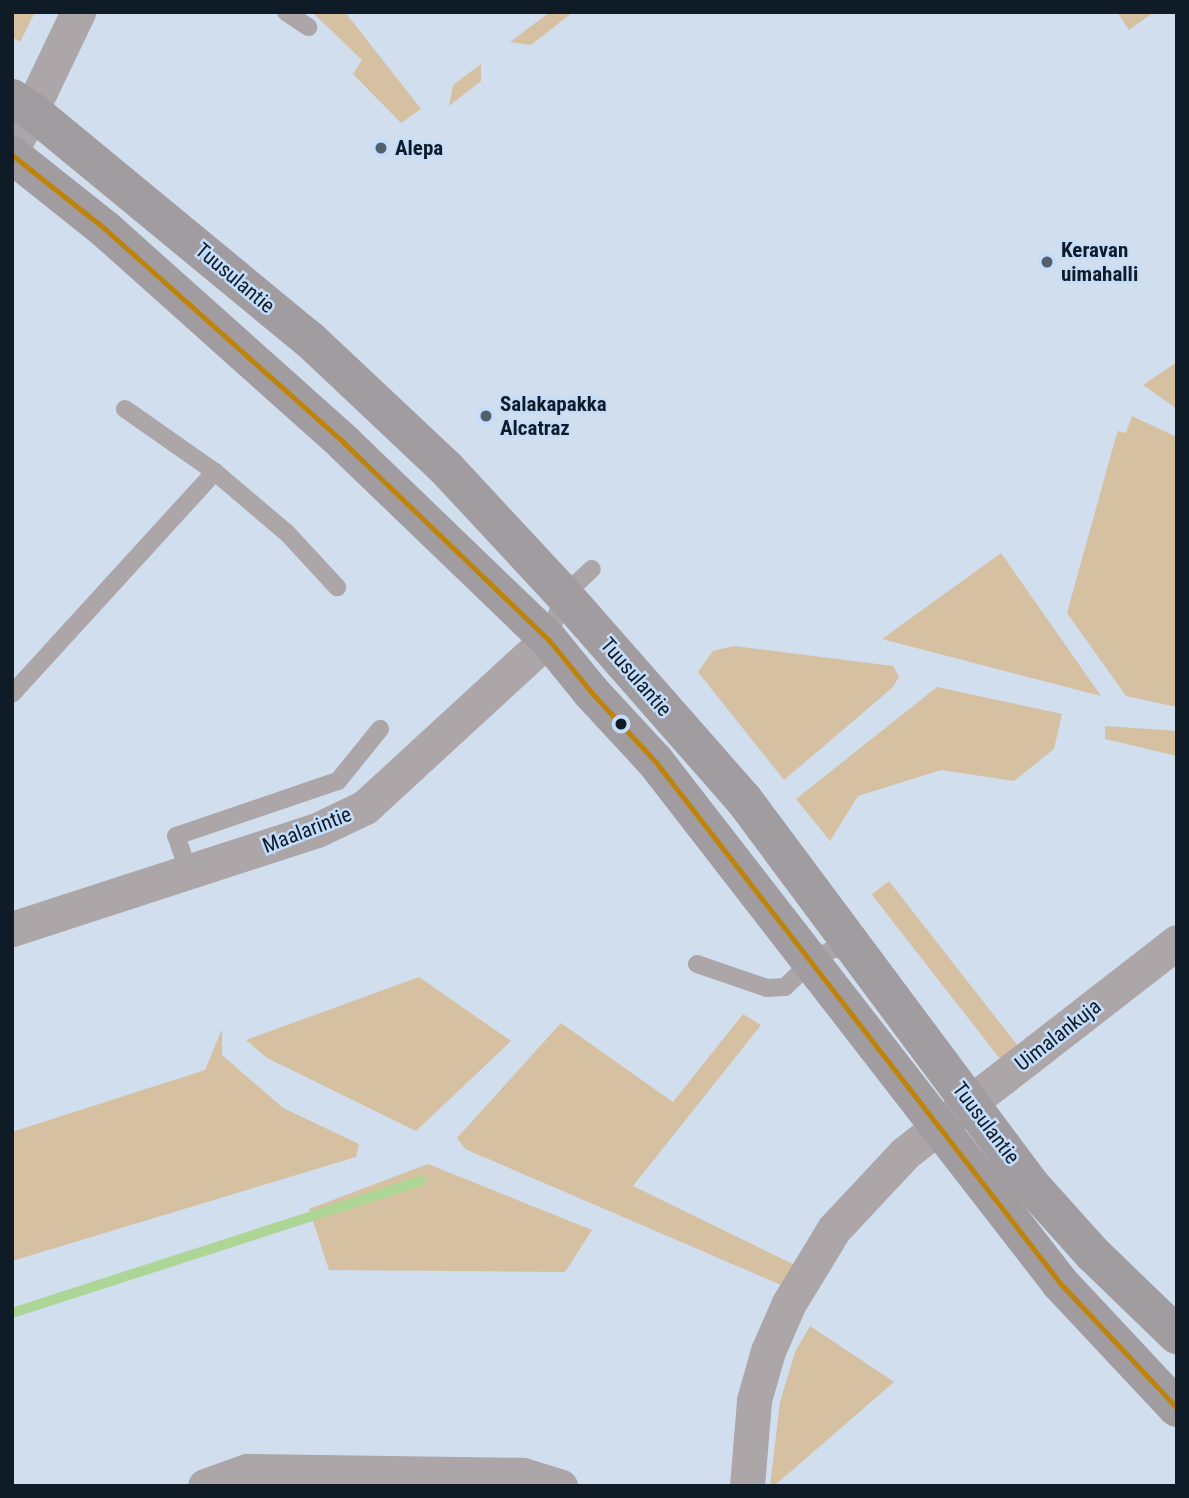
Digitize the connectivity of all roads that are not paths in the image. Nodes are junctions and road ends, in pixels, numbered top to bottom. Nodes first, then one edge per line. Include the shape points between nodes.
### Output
1 (78, 12) edge
2 (286, 12) edge
3 (308, 27) dead end
4 (22, 105) edge
5 (12, 153) edge
6 (125, 409) dead end
7 (215, 472) junction
8 (592, 569) dead end
9 (337, 587) dead end
10 (564, 595) junction
11 (548, 639) junction
12 (12, 694) edge
13 (380, 729) dead end
14 (188, 873) junction
15 (12, 929) edge
16 (1177, 942) edge
17 (864, 957) junction
18 (811, 962) junction
19 (697, 964) dead end
20 (971, 1101) junction
21 (939, 1127) junction
22 (1177, 1335) edge
23 (1177, 1408) edge
24 (205, 1486) edge
25 (561, 1486) edge
26 (747, 1486) edge

1 - 4 street
2 - 3 lane
4 - 5 street
4 - 10 main road, Tuusulantie via 309,339 446,468
5 - 11 main road, Tuusulantie via 106,229 344,443
6 - 7 lane
7 - 9 lane via 287,533
7 - 12 lane
8 - 10 lane
10 - 11 lane
10 - 17 main road, Tuusulantie via 744,800
11 - 14 street, Maalarintie via 365,807 317,830
11 - 18 main road, Tuusulantie via 655,761
13 - 14 lane via 338,781 176,836
14 - 15 street, Maalarintie
16 - 20 street, Uimalankuja
17 - 18 lane via 834,948
17 - 20 main road, Tuusulantie
18 - 19 lane via 785,987 767,988
18 - 21 main road, Tuusulantie
20 - 21 street, Uimalankuja
20 - 22 main road, Tuusulantie via 1031,1185 1093,1254
21 - 23 main road, Tuusulantie via 1060,1283
21 - 26 street, Uimalankuja via 905,1153 834,1229 789,1303 754,1400
24 - 25 street via 247,1471 523,1475

